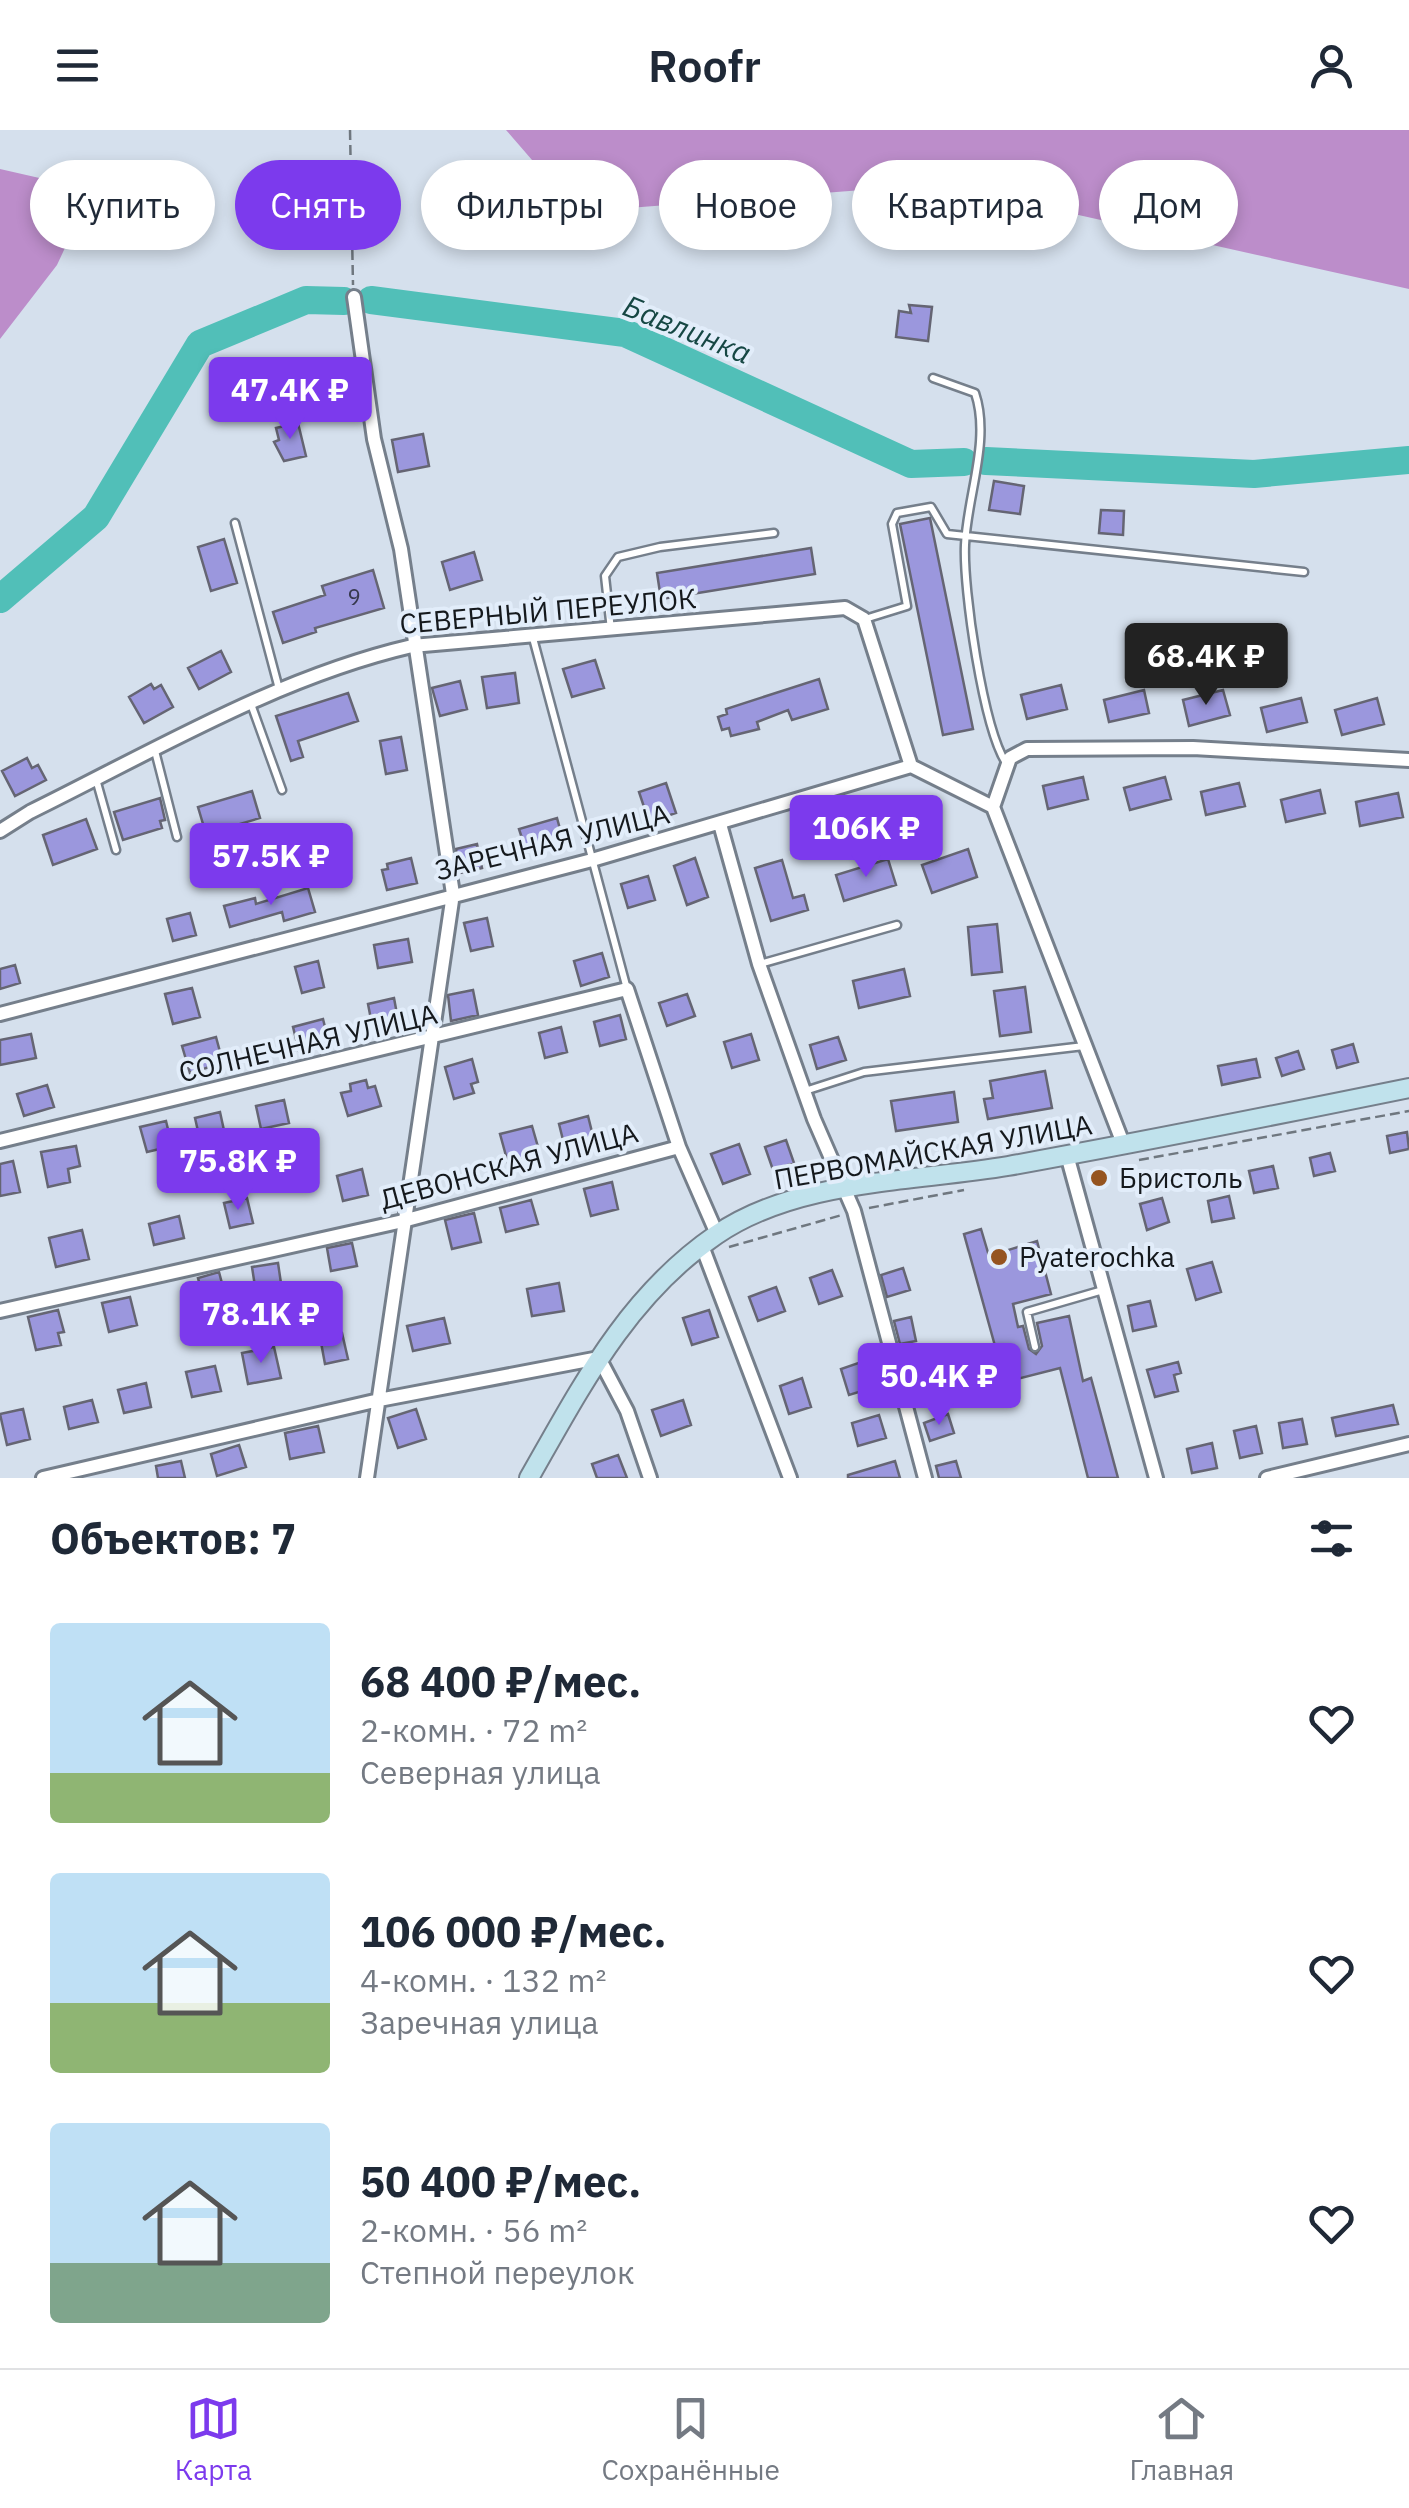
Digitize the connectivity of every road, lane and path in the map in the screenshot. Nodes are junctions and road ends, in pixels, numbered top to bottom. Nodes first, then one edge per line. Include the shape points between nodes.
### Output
1 (350, 130) edge
2 (354, 297) joint
3 (933, 378) dead end
4 (235, 523) dead end
5 (774, 533) dead end
6 (966, 535) junction
7 (1304, 572) dead end
8 (864, 619) junction
9 (611, 631) junction
10 (533, 638) junction
11 (412, 646) junction
12 (280, 690) junction
13 (252, 704) junction
14 (155, 751) junction
15 (1409, 760) edge
16 (911, 766) junction
17 (1004, 768) junction
18 (96, 780) junction
19 (282, 790) dead end
20 (992, 807) junction
21 (720, 824) junction
22 (0, 831) edge
23 (177, 837) dead end
24 (116, 850) dead end
25 (592, 860) junction
26 (452, 894) junction
27 (898, 925) dead end
28 (758, 964) junction
29 (627, 990) junction
30 (0, 1014) edge
31 (428, 1041) junction
32 (1084, 1046) junction
33 (1409, 1088) edge
34 (805, 1090) junction
35 (1409, 1111) edge
36 (0, 1142) edge
37 (679, 1147) junction
38 (1129, 1153) junction
39 (1067, 1155) junction
40 (970, 1189) dead end
41 (846, 1190) junction
42 (854, 1211) junction
43 (404, 1221) junction
44 (708, 1245) junction
45 (1104, 1290) junction
46 (0, 1310) edge
47 (1035, 1347) dead end
48 (598, 1358) junction
49 (379, 1400) junction
50 (1409, 1444) edge
51 (43, 1478) edge
52 (367, 1478) edge
53 (529, 1478) edge
54 (650, 1478) edge
55 (790, 1478) edge
56 (925, 1478) edge
57 (1156, 1478) edge
58 (1267, 1478) edge

1 - 2 path
2 - 11 street via 374,439 401,549
3 - 6 lane via 975,393 982,416
4 - 12 lane
5 - 9 lane via 618,558 606,576
6 - 7 lane
6 - 8 lane via 948,534 930,507 897,513 892,524 907,606
6 - 17 lane via 983,697
8 - 9 street, СЕВЕРНЫЙ ПЕРЕУЛОК via 845,608
8 - 16 street
9 - 10 street, СЕВЕРНЫЙ ПЕРЕУЛОК
10 - 11 street, СЕВЕРНЫЙ ПЕРЕУЛОК
10 - 25 lane
11 - 12 street, СЕВЕРНЫЙ ПЕРЕУЛОК
11 - 26 street
12 - 13 street, СЕВЕРНЫЙ ПЕРЕУЛОК
13 - 14 street, СЕВЕРНЫЙ ПЕРЕУЛОК
13 - 19 lane
14 - 18 street, СЕВЕРНЫЙ ПЕРЕУЛОК
14 - 23 lane
15 - 17 street via 1193,748 1045,749 1017,752
16 - 20 street
16 - 21 street, ЗАРЕЧНАЯ УЛИЦА
17 - 20 street
18 - 22 street, СЕВЕРНЫЙ ПЕРЕУЛОК
18 - 24 lane
20 - 32 street
21 - 25 street, ЗАРЕЧНАЯ УЛИЦА
21 - 28 street
25 - 26 street, ЗАРЕЧНАЯ УЛИЦА
25 - 29 lane
26 - 30 street, ЗАРЕЧНАЯ УЛИЦА
26 - 31 street
27 - 28 lane
28 - 34 street
29 - 31 street, СОЛНЕЧНАЯ УЛИЦА
29 - 37 street
31 - 36 street, СОЛНЕЧНАЯ УЛИЦА
31 - 43 street
32 - 34 lane via 864,1072
32 - 38 street
33 - 38 street, ПЕРВОМАЙСКАЯ УЛИЦА
34 - 41 street
35 - 38 path
37 - 43 street, ДЕВОНСКАЯ УЛИЦА
37 - 44 street
38 - 39 street, ПЕРВОМАЙСКАЯ УЛИЦА
39 - 41 street, ПЕРВОМАЙСКАЯ УЛИЦА
39 - 45 street
40 - 42 path
41 - 42 street
41 - 44 street, ПЕРВОМАЙСКАЯ УЛИЦА via 779,1205
42 - 44 path
42 - 56 street
43 - 46 street, ДЕВОНСКАЯ УЛИЦА
43 - 49 street
44 - 48 street, ПЕРВОМАЙСКАЯ УЛИЦА via 641,1300
44 - 55 street
45 - 47 lane via 1026,1312
45 - 57 street
48 - 49 street
48 - 53 street, ПЕРВОМАЙСКАЯ УЛИЦА
48 - 54 street via 627,1411
49 - 51 street
49 - 52 street
50 - 58 street

